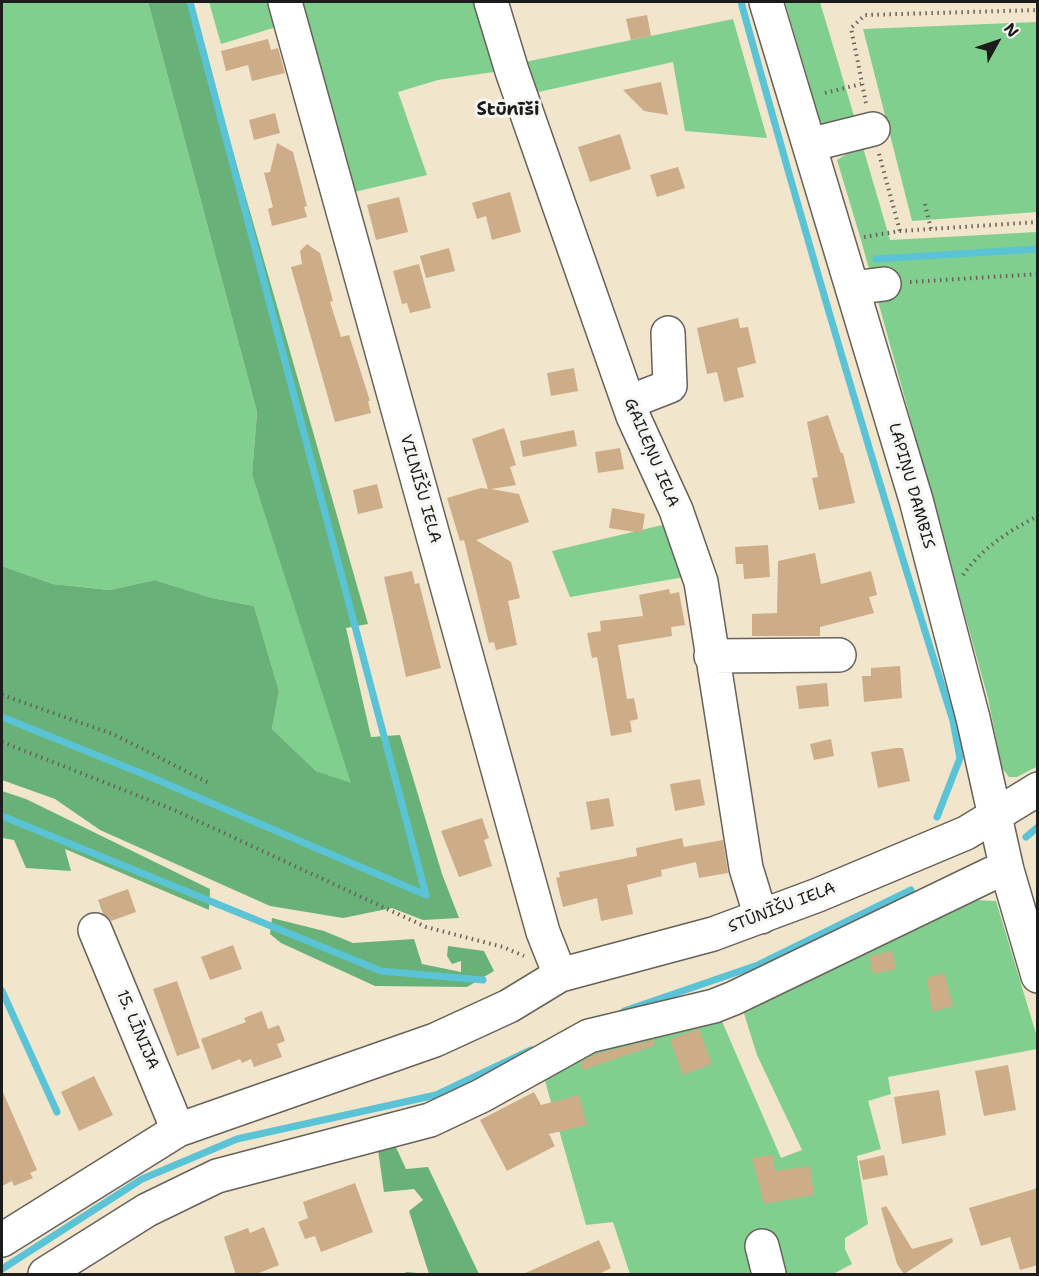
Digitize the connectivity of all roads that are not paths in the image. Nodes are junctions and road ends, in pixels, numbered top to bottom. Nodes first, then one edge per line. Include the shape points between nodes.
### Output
1 (285, 2) edge
2 (490, 2) edge
3 (766, 2) edge
4 (873, 129) dead end
5 (809, 145) junction
6 (884, 284) road end
7 (852, 288) junction
8 (668, 333) dead end
9 (628, 402) junction
10 (711, 656) junction
11 (839, 656) dead end
12 (1038, 789) edge
13 (994, 815) junction
14 (1007, 870) junction
15 (761, 917) junction
16 (95, 930) dead end
17 (560, 975) junction
18 (1038, 976) edge
19 (178, 1130) junction
20 (2, 1240) edge
21 (45, 1275) edge

1 - 17 street, VILNĪŠU IELA via 543,932
2 - 9 street, GAILEŅU IELA
3 - 5 street, LAPIŅU DAMBIS
4 - 5 street
5 - 7 street, LAPIŅU DAMBIS
6 - 7 street
7 - 13 street, LAPIŅU DAMBIS via 944,602
8 - 9 street via 670,386
9 - 10 street, GAILEŅU IELA via 676,510 701,582
10 - 11 street
10 - 15 street, GAILEŅU IELA via 746,868
12 - 13 street, STŪNĪŠU IELA
13 - 14 street, LAPIŅU DAMBIS
13 - 15 street, STŪNĪŠU IELA via 966,833
14 - 18 street, LAPIŅU DAMBIS
14 - 21 street via 991,874 728,1001 589,1036 430,1120 217,1176 147,1210
15 - 17 street, STŪNĪŠU IELA via 713,934
16 - 19 street, 15. LĪNIJA
17 - 19 street, STŪNĪŠU IELA via 509,1006 435,1040
19 - 20 street, STŪNĪŠU IELA

